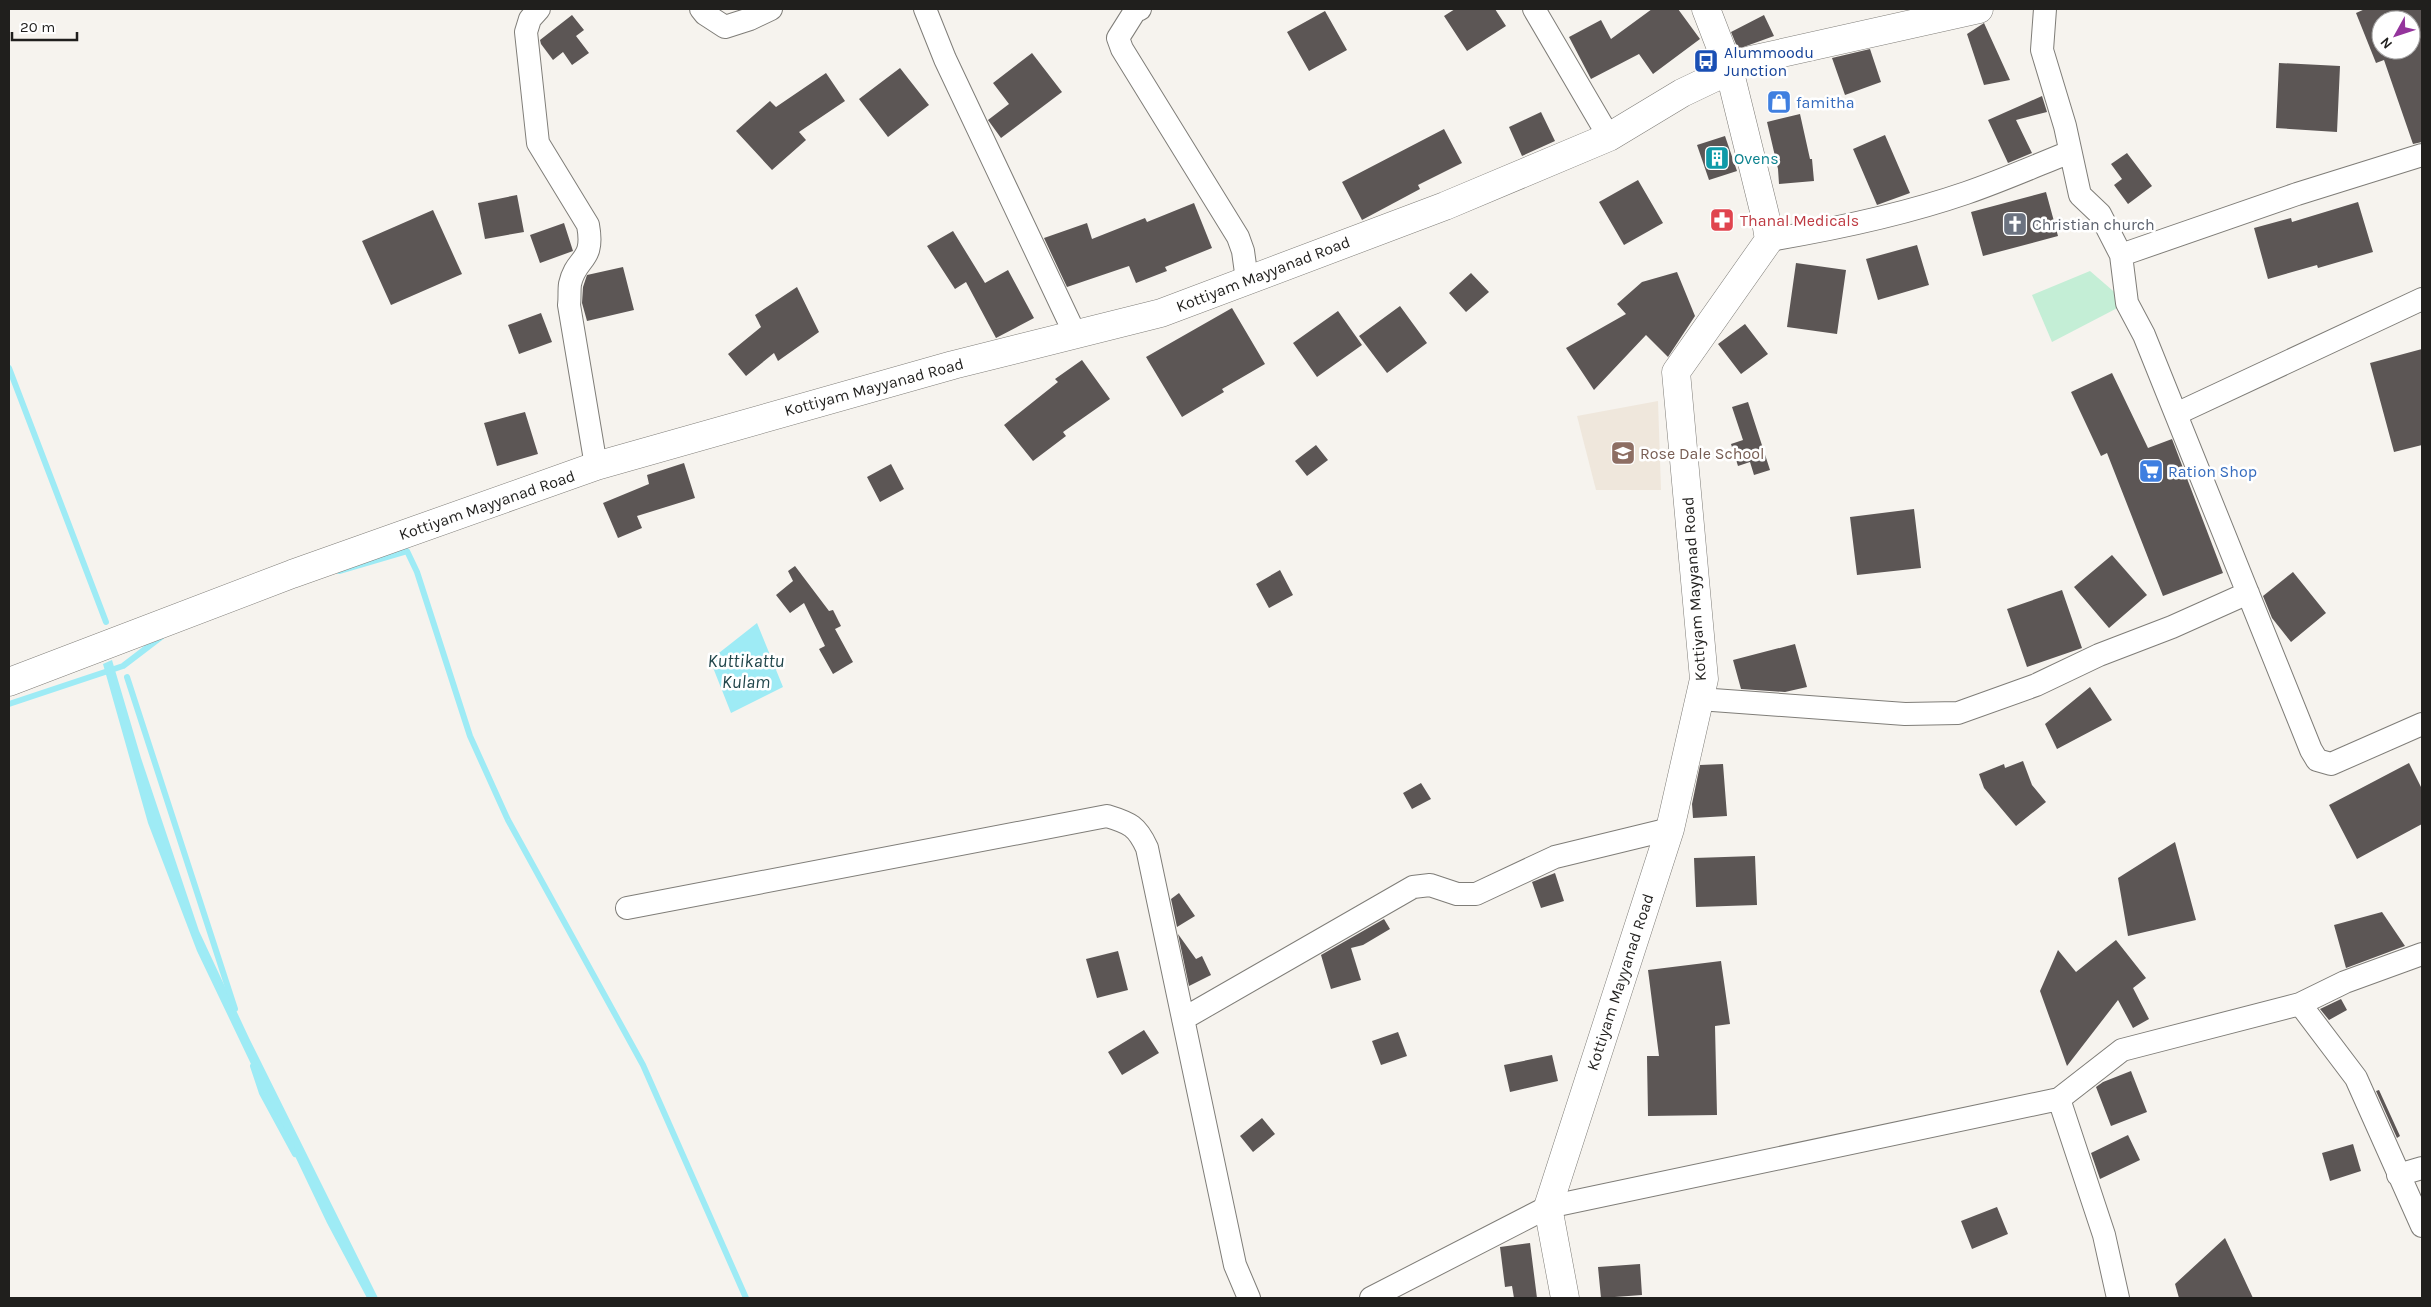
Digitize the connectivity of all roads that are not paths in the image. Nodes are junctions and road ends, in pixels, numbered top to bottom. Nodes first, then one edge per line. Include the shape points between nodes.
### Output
1 (539, 9) edge
2 (701, 9) edge
3 (770, 9) edge
4 (925, 9) edge
5 (1140, 9) edge
6 (1534, 9) edge
7 (1706, 9) edge
8 (1980, 9) edge
9 (2046, 9) edge
10 (1729, 69) junction
11 (1609, 136) junction
12 (2070, 152) junction
13 (2422, 155) edge
14 (1768, 240) junction
15 (2121, 255) junction
16 (1247, 280) junction
17 (2422, 298) edge
18 (1075, 334) junction
19 (2176, 414) junction
20 (596, 466) junction
21 (2248, 593) junction
22 (9, 682) edge
23 (1699, 699) junction
24 (2422, 724) edge
25 (1670, 829) junction
26 (627, 908) dead end
27 (2422, 954) edge
28 (2300, 1004) junction
29 (1183, 1019) junction
30 (2059, 1099) junction
31 (2422, 1168) edge
32 (2398, 1175) junction
33 (1548, 1207) junction
34 (2422, 1226) edge
35 (1249, 1298) edge
36 (1372, 1298) edge
37 (1565, 1298) edge
38 (2118, 1298) edge

1 - 20 street via 530,19 526,32 538,143 588,225 590,240 588,253 570,283 569,305
2 - 3 street via 725,27
4 - 18 street via 945,59
5 - 16 street via 1135,11 1118,38 1122,50 1238,237
6 - 11 street
7 - 10 street
8 - 10 street, Kottiyam Mayyanad Road via 1751,60
9 - 12 street via 2042,50
10 - 11 street, Kottiyam Mayyanad Road
10 - 14 street via 1765,215
11 - 16 street, Kottiyam Mayyanad Road via 1445,206
12 - 14 street via 1966,193 1912,209 1834,230
12 - 15 street via 2080,195 2100,214
13 - 15 street
14 - 23 street, Kottiyam Mayyanad Road via 1676,372 1704,678
15 - 19 street via 2127,303 2144,335
16 - 18 street, Kottiyam Mayyanad Road via 1162,313
17 - 19 street
18 - 20 street, Kottiyam Mayyanad Road via 952,365
19 - 21 street
20 - 22 street, Kottiyam Mayyanad Road via 292,574
21 - 23 street via 2036,685 1958,713 1905,714
21 - 24 street via 2317,760 2331,764
23 - 25 street, Kottiyam Mayyanad Road
25 - 29 street via 1555,858 1476,894 1457,894 1430,885 1413,887
25 - 33 street, Kottiyam Mayyanad Road
26 - 29 street via 1107,816 1126,821 1139,831 1147,848
27 - 28 street via 2345,982
28 - 30 street via 2122,1050
28 - 32 street via 2356,1078
29 - 35 street via 1235,1265
30 - 33 street
30 - 38 street via 2104,1235
31 - 32 street
32 - 34 street
33 - 36 street
33 - 37 street, Kottiyam Mayyanad Road

